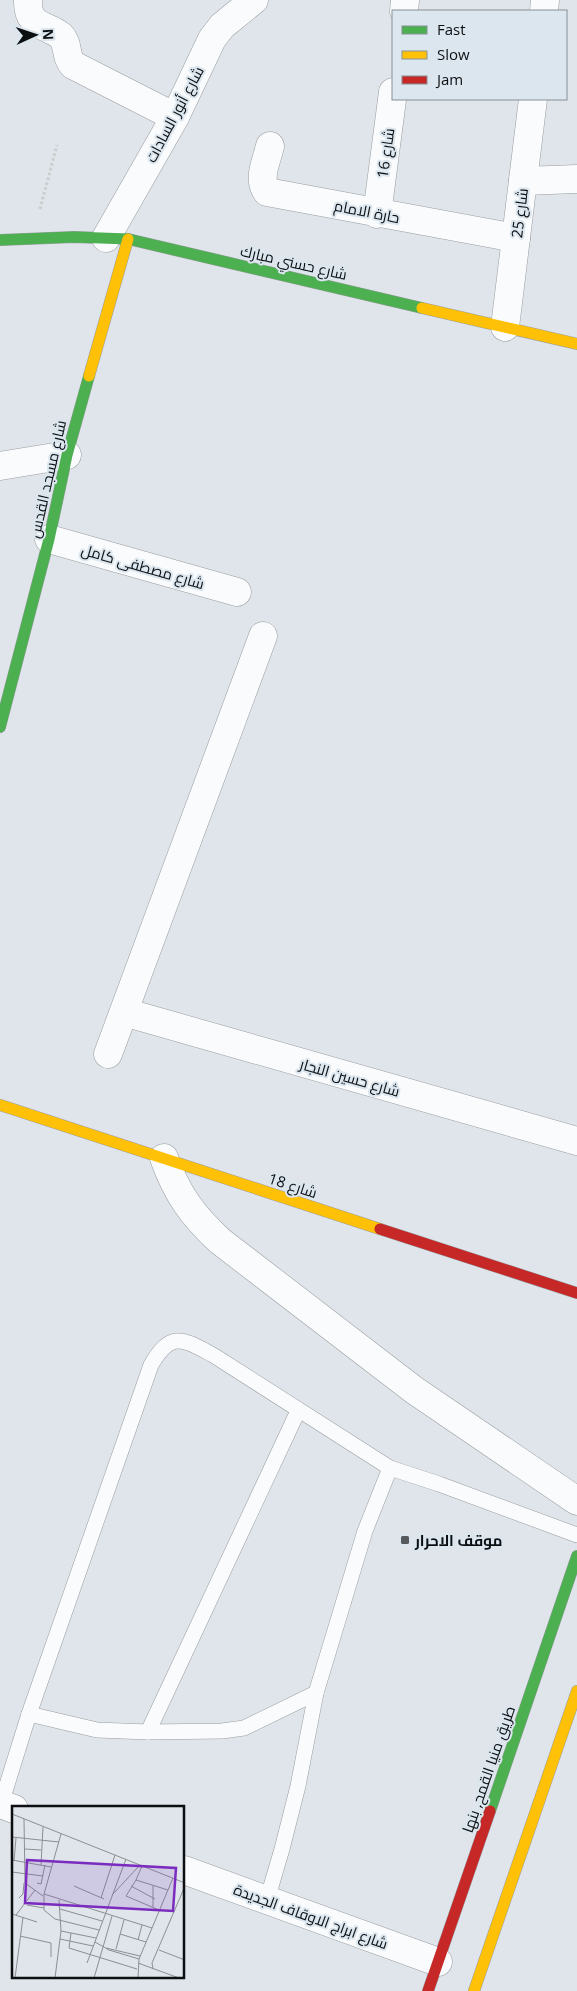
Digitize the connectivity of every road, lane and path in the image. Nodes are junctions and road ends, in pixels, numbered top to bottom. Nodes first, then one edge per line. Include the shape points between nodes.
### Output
1 (28, 0) edge
2 (254, 0) edge
3 (392, 100) edge
4 (533, 100) edge
5 (174, 117) junction
6 (57, 144) dead end
7 (270, 146) dead end
8 (577, 178) edge
9 (523, 181) junction
10 (377, 214) junction
11 (33, 238) junction
12 (516, 238) junction
13 (117, 239) junction
14 (0, 240) edge
15 (504, 327) junction
16 (577, 344) edge
17 (67, 455) junction
18 (0, 466) edge
19 (49, 539) junction
20 (237, 592) dead end
21 (262, 636) dead end
22 (0, 727) edge
23 (124, 1012) junction
24 (108, 1054) dead end
25 (0, 1105) edge
26 (577, 1141) edge
27 (164, 1158) junction
28 (577, 1293) edge
29 (298, 1411) junction
30 (390, 1468) junction
31 (577, 1501) edge
32 (577, 1535) edge
33 (577, 1556) edge
34 (577, 1691) edge
35 (316, 1693) junction
36 (29, 1714) junction
37 (148, 1732) junction
38 (0, 1804) edge
39 (12, 1808) edge
40 (185, 1870) edge
41 (267, 1900) junction
42 (438, 1962) junction
43 (428, 1991) edge
44 (474, 1991) edge

1 - 5 street via 30,14 36,22 60,35 68,60 73,65
2 - 5 street, شارع أنور السادات via 222,26 212,39
3 - 10 street, شارع 16
4 - 9 street, شارع 25
5 - 13 street, شارع أنور السادات
6 - 11 path
7 - 10 street, حارة الامام via 262,178 267,192
8 - 9 street
9 - 12 street, شارع 25
10 - 12 street, حارة الامام
11 - 13 main road, شارع حسني مبارك
11 - 14 main road, شارع حسني مبارك
12 - 15 street, شارع 25
13 - 15 main road, شارع حسني مبارك
13 - 17 main road, شارع مسجد القدس
15 - 16 main road, شارع حسني مبارك
17 - 18 street
17 - 19 main road, شارع مسجد القدس
19 - 20 street, شارع مصطفى كامل
19 - 22 main road, شارع مسجد القدس
21 - 23 street
23 - 24 street
23 - 26 street, شارع حسين النجار
25 - 27 main road, شارع 18
27 - 28 main road, شارع 18
27 - 31 street via 185,1204 220,1241 414,1390
29 - 30 lane
29 - 36 lane via 191,1343 174,1341 160,1350 151,1365
29 - 37 lane
30 - 32 lane
30 - 35 lane via 365,1532
33 - 42 main road, طريق منيا القمح, بنها
34 - 44 main road
35 - 37 lane via 244,1728
35 - 41 lane via 296,1795
36 - 37 lane via 97,1730
36 - 38 lane
38 - 39 street
40 - 41 street, شارع ابراج الاوقاف الجديدة
41 - 42 street, شارع ابراج الاوقاف الجديدة
42 - 43 main road, طريق منيا القمح, بنها

